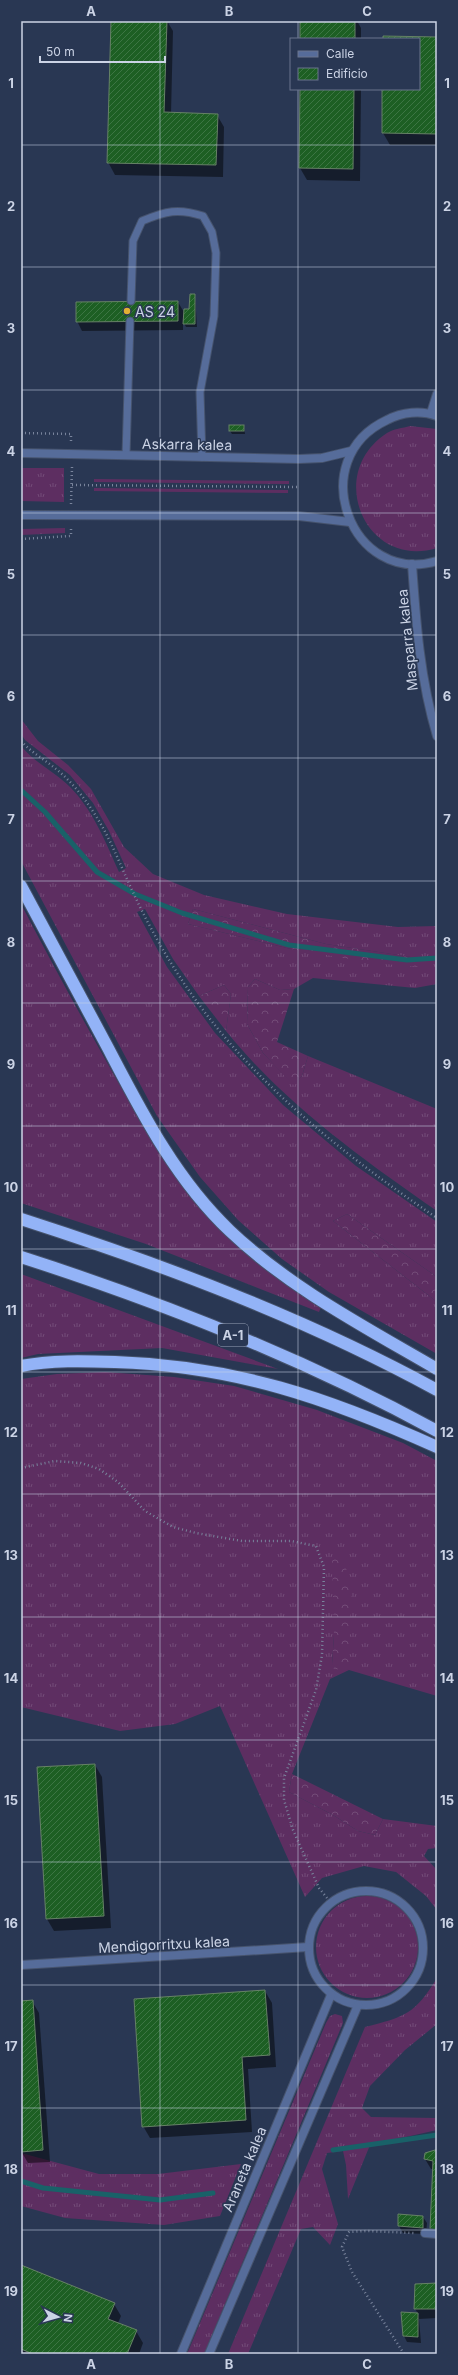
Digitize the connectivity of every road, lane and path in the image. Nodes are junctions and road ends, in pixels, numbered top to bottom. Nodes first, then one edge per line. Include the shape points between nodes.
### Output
1 (131, 301) dead end
2 (130, 321) dead end
3 (437, 394) edge
4 (434, 415) edge
5 (21, 433) edge
6 (352, 451) junction
7 (21, 453) edge
8 (72, 454) junction
9 (126, 455) junction
10 (202, 457) junction
11 (72, 484) junction
12 (299, 487) dead end
13 (71, 514) junction
14 (21, 515) edge
15 (350, 522) junction
16 (21, 539) edge
17 (437, 561) edge
18 (412, 564) junction
19 (437, 736) edge
20 (21, 741) edge
21 (21, 886) edge
22 (437, 1218) edge
23 (21, 1219) edge
24 (21, 1257) edge
25 (21, 1366) edge
26 (437, 1369) edge
27 (437, 1390) edge
28 (437, 1431) edge
29 (437, 1446) edge
30 (21, 1468) edge
31 (330, 1903) junction
32 (308, 1946) junction
33 (21, 1965) edge
34 (331, 1995) junction
35 (358, 2005) junction
36 (425, 2233) joint
37 (437, 2234) edge
38 (181, 2354) edge
39 (209, 2354) edge
40 (404, 2354) edge

1 - 10 lane via 133,242 142,221 163,212 185,210 203,216 212,232 216,253 214,316 200,392
2 - 9 lane
3 - 4 street
4 - 6 street via 412,413 394,416 377,424 363,436
5 - 8 path via 71,434
6 - 10 street, Askarra kalea via 322,458 299,459
6 - 15 street via 345,468 342,487 344,505
7 - 8 street, Askarra kalea
8 - 9 street, Askarra kalea
8 - 11 path
9 - 10 street, Askarra kalea
11 - 12 path
11 - 13 path
13 - 14 street
13 - 15 street via 299,516
13 - 16 path via 71,536
15 - 18 street via 361,538 376,551 393,560
17 - 18 street
18 - 19 street, Masparra kalea via 417,638 427,703
20 - 22 path via 72,784 108,836 165,956 226,1040 264,1080 353,1158
21 - 26 highway via 142,1112 189,1186 229,1230 280,1274 340,1313
23 - 27 highway, A-1 via 210,1285 314,1329
24 - 28 highway, A-1 via 103,1284 291,1358 384,1402
25 - 29 highway via 94,1361 156,1364 219,1372 282,1387 370,1417
30 - 31 path via 55,1461 81,1463 99,1469 118,1482 145,1511 173,1527 242,1541 291,1541 316,1546 324,1567 322,1656 316,1690 284,1778 284,1800 292,1830 319,1888
31 - 32 street via 320,1912 311,1928
31 - 35 street via 351,1892 387,1894 403,1904 415,1918 422,1935 423,1954 418,1972 408,1987 394,1999 376,2005
32 - 33 street, Mendigorritxu kalea
32 - 34 street via 314,1974
34 - 35 street via 344,2002
34 - 38 street, Araneta kalea
35 - 39 street
36 - 37 street
36 - 40 path via 349,2232 342,2247 352,2272

